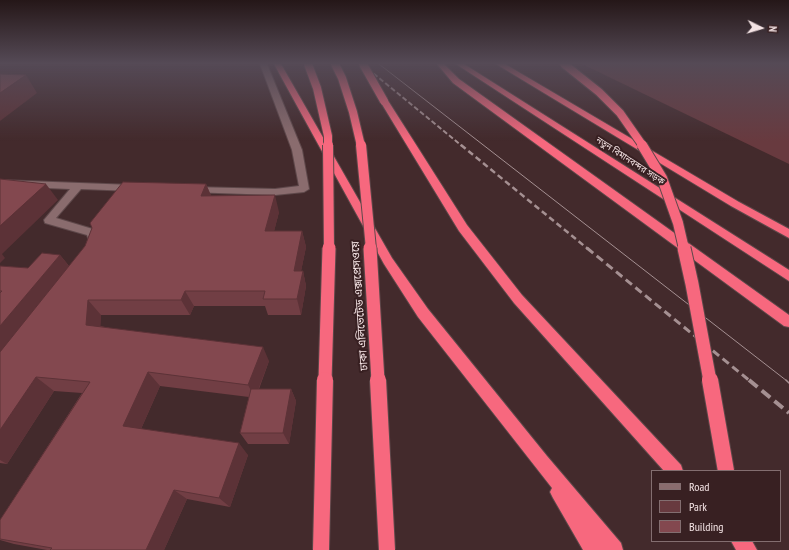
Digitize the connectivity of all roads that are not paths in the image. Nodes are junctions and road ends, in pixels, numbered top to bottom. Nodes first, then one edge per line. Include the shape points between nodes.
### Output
1 (273, 90) edge
2 (292, 90) edge
3 (317, 90) edge
4 (346, 90) edge
5 (378, 90) edge
6 (468, 90) edge
7 (499, 90) edge
8 (542, 90) edge
9 (597, 90) edge
10 (0, 183) edge
11 (77, 187) junction
12 (140, 188) edge
13 (180, 190) edge
14 (789, 234) edge
15 (92, 255) edge
16 (789, 276) edge
17 (789, 322) edge
18 (541, 462) junction
19 (674, 470) edge
20 (726, 470) edge
21 (741, 542) edge
22 (321, 550) edge
23 (387, 550) edge
24 (593, 550) edge
25 (614, 550) edge
26 (748, 550) edge

1 - 13 street via 297,150 304,189 275,192
2 - 18 highway via 388,261 423,314
3 - 22 highway, bridge via 328,136 329,230
4 - 23 highway, ঢাকা এলিভেটেড এক্সপ্রেসওয়ে, bridge via 363,152 374,293
5 - 19 highway, bridge via 421,163 468,234 518,299
6 - 17 highway
7 - 16 highway, নতুন বিমানবন্দর সড়ক
8 - 14 highway, নতুন বিমানবন্দর সড়ক
9 - 20 highway, bridge via 636,134 662,178 680,230
10 - 11 street
11 - 12 street
11 - 15 street via 49,220 92,233 96,244
18 - 24 highway
18 - 25 highway
21 - 26 highway

